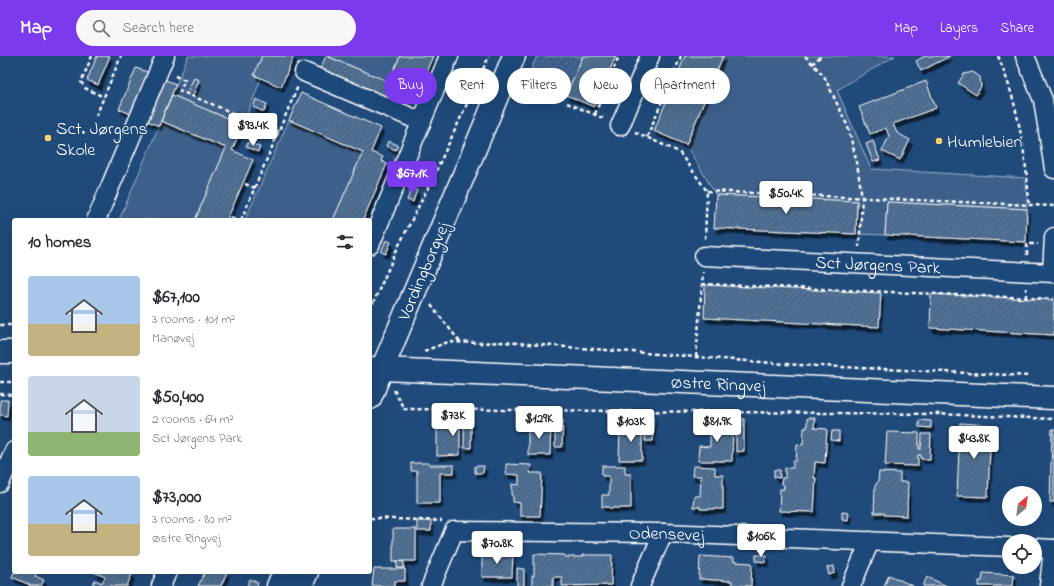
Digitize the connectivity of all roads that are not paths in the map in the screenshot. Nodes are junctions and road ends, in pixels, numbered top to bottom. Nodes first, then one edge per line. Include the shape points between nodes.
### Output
1 (449, 56) edge
2 (514, 56) edge
3 (650, 56) edge
4 (1025, 56) edge
5 (162, 62) edge
6 (304, 72) road end
7 (422, 122) junction
8 (620, 126) road end
9 (1054, 169) edge
10 (97, 218) dead end
11 (1054, 237) edge
12 (372, 240) edge
13 (704, 256) road end
14 (1053, 272) edge
15 (0, 352) edge
16 (12, 352) edge
17 (376, 368) edge
18 (372, 388) edge
19 (1054, 398) edge
20 (12, 456) edge
21 (0, 483) edge
22 (663, 533) junction
23 (870, 541) junction
24 (1002, 547) edge
25 (1042, 548) edge
26 (1054, 549) edge
27 (166, 574) edge
28 (283, 574) edge
29 (306, 574) edge
30 (161, 586) edge
31 (278, 586) edge
32 (301, 586) edge
33 (431, 586) edge
34 (640, 586) edge
35 (851, 586) edge
36 (1049, 586) edge

1 - 7 street
2 - 17 street, Vordingborgvej
3 - 8 street
4 - 9 street via 1043,100
5 - 10 street
6 - 7 street
7 - 12 street
11 - 14 street, Sct Jørgens Park
13 - 14 street, Sct Jørgens Park
15 - 16 street
17 - 18 street, Vordingborgvej
17 - 19 street, Østre Ringvej
20 - 21 street
22 - 23 street, Odensevej
22 - 33 street, Odensevej via 454,531
22 - 34 street
23 - 24 street, Odensevej
23 - 35 street
25 - 26 street
26 - 36 street
27 - 30 street
28 - 31 street
29 - 32 street

